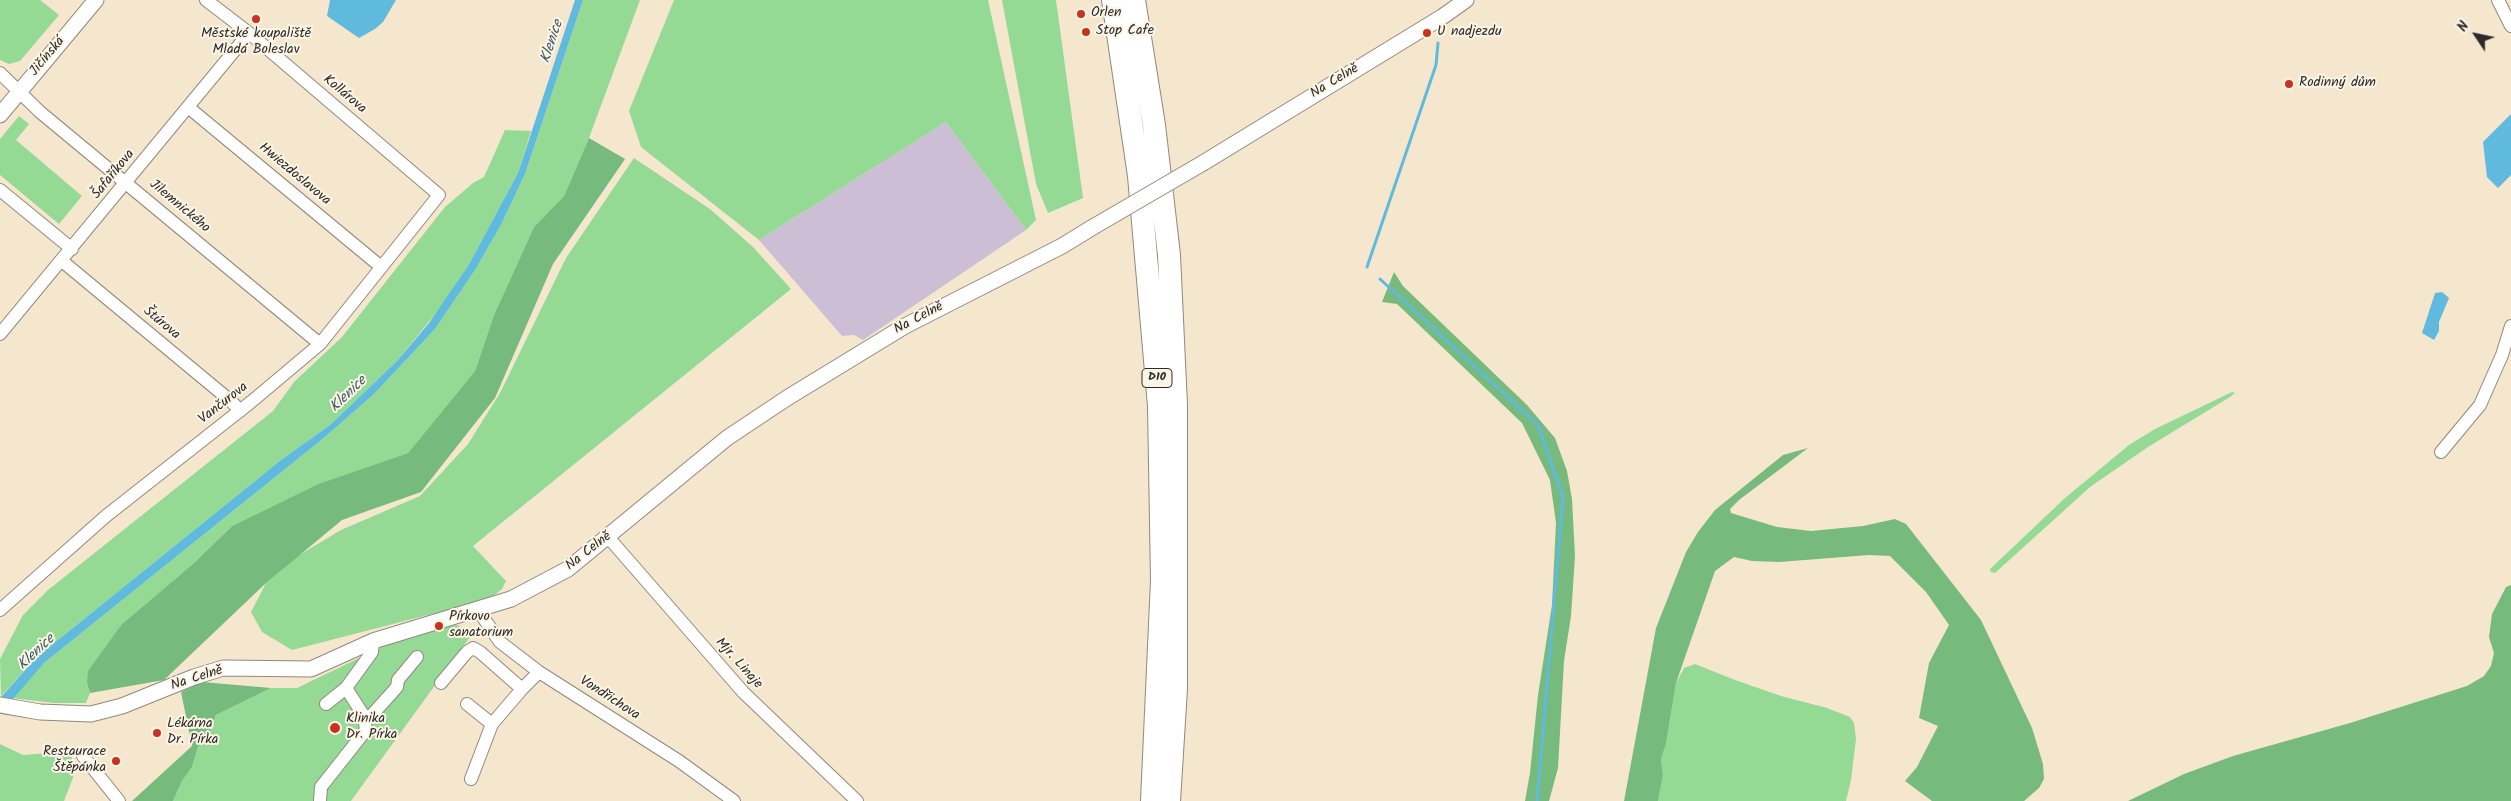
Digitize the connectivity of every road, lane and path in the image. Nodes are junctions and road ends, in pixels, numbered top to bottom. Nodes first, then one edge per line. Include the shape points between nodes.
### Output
1 (96, 0) edge
2 (206, 0) edge
3 (1114, 0) edge
4 (1134, 0) edge
5 (1466, 0) edge
6 (2498, 0) edge
7 (2511, 26) edge
8 (249, 33) junction
9 (0, 73) edge
10 (0, 86) edge
11 (18, 93) junction
12 (188, 107) junction
13 (0, 115) edge
14 (127, 183) junction
15 (0, 190) edge
16 (439, 194) joint
17 (72, 249) junction
18 (62, 261) junction
19 (380, 266) junction
20 (2511, 326) edge
21 (0, 334) edge
22 (320, 344) junction
23 (240, 411) junction
24 (2441, 452) dead end
25 (608, 537) junction
26 (0, 610) edge
27 (478, 610) junction
28 (373, 641) junction
29 (417, 657) dead end
30 (539, 672) junction
31 (441, 683) dead end
32 (346, 688) junction
33 (522, 688) junction
34 (326, 704) dead end
35 (467, 704) dead end
36 (0, 705) edge
37 (364, 716) junction
38 (492, 724) junction
39 (83, 756) dead end
40 (471, 779) dead end
41 (120, 801) edge
42 (320, 801) edge
43 (734, 801) edge
44 (857, 801) edge
45 (1152, 801) edge
46 (1169, 801) edge

1 - 11 street, Jičínská
2 - 8 street, Kollárova
3 - 45 highway, D10 via 1139,176 1159,406 1162,580
4 - 46 highway, D10 via 1154,125 1168,255 1176,405 1176,669
5 - 25 street, Na Celně, bridge via 1203,163 1049,252 905,326 787,398 727,438
6 - 7 street
8 - 12 street, Šafaříkova
8 - 16 street, Kollárova
9 - 11 street, Jilemnického
10 - 11 street, Jilemnického
11 - 13 street, Jičínská
11 - 14 street, Jilemnického
12 - 14 street, Šafaříkova
12 - 19 street, Hwiezdoslavova
14 - 17 street, Šafaříkova
14 - 22 street, Jilemnického
15 - 17 street
16 - 19 street, Vančurova
17 - 18 street, Šafaříkova
18 - 21 street, Šafaříkova
18 - 23 street, Štúrova
19 - 22 street, Vančurova
20 - 24 street via 2480,405
22 - 23 street, Vančurova
23 - 26 street, Vančurova via 106,516
25 - 27 street, Na Celně via 549,580 511,599
25 - 44 street, Mjr. Linaje via 748,698
27 - 28 street, Na Celně
27 - 30 street, Vondřichova via 500,642
28 - 32 street via 372,652
28 - 36 street, Na Celně via 311,669 222,668 122,706 91,714
29 - 37 street via 371,716
30 - 33 street
30 - 43 street, Vondřichova via 679,761
31 - 33 street via 473,648
32 - 34 street
32 - 37 street
33 - 38 street
35 - 38 street
37 - 42 street via 366,730 321,787
38 - 40 street
39 - 41 street

